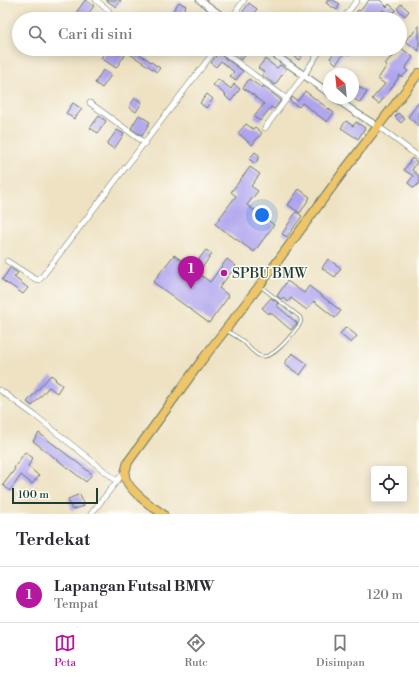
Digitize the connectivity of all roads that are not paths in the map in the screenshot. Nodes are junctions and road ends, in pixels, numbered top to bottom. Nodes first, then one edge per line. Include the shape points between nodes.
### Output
1 (96, 0) edge
2 (200, 0) edge
3 (244, 0) edge
4 (357, 0) edge
5 (109, 11) dead end
6 (216, 12) edge
7 (236, 12) edge
8 (348, 12) edge
9 (211, 56) edge
10 (229, 56) edge
11 (277, 56) edge
12 (316, 56) edge
13 (419, 72) edge
14 (304, 75) junction
15 (323, 89) edge
16 (287, 98) junction
17 (90, 103) dead end
18 (344, 104) edge
19 (377, 126) junction
20 (265, 128) dead end
21 (145, 143) junction
22 (419, 157) edge
23 (7, 261) dead end
24 (260, 285) junction
25 (226, 330) junction
26 (0, 390) edge
27 (125, 470) junction
28 (117, 481) junction
29 (91, 514) edge
30 (163, 514) edge

1 - 5 street
2 - 6 street
3 - 7 street
4 - 8 street
9 - 21 street
10 - 16 street
11 - 14 street
12 - 14 street
13 - 19 highway
14 - 15 street
14 - 16 street
16 - 20 street
17 - 21 street
18 - 19 street
19 - 22 street
19 - 24 highway
21 - 23 street via 40,279 35,279
24 - 25 highway
24 - 25 lane via 300,317 300,324 277,350 262,356
25 - 27 highway via 128,462
26 - 28 street
27 - 28 street
27 - 30 highway via 128,484 136,494
28 - 29 street

